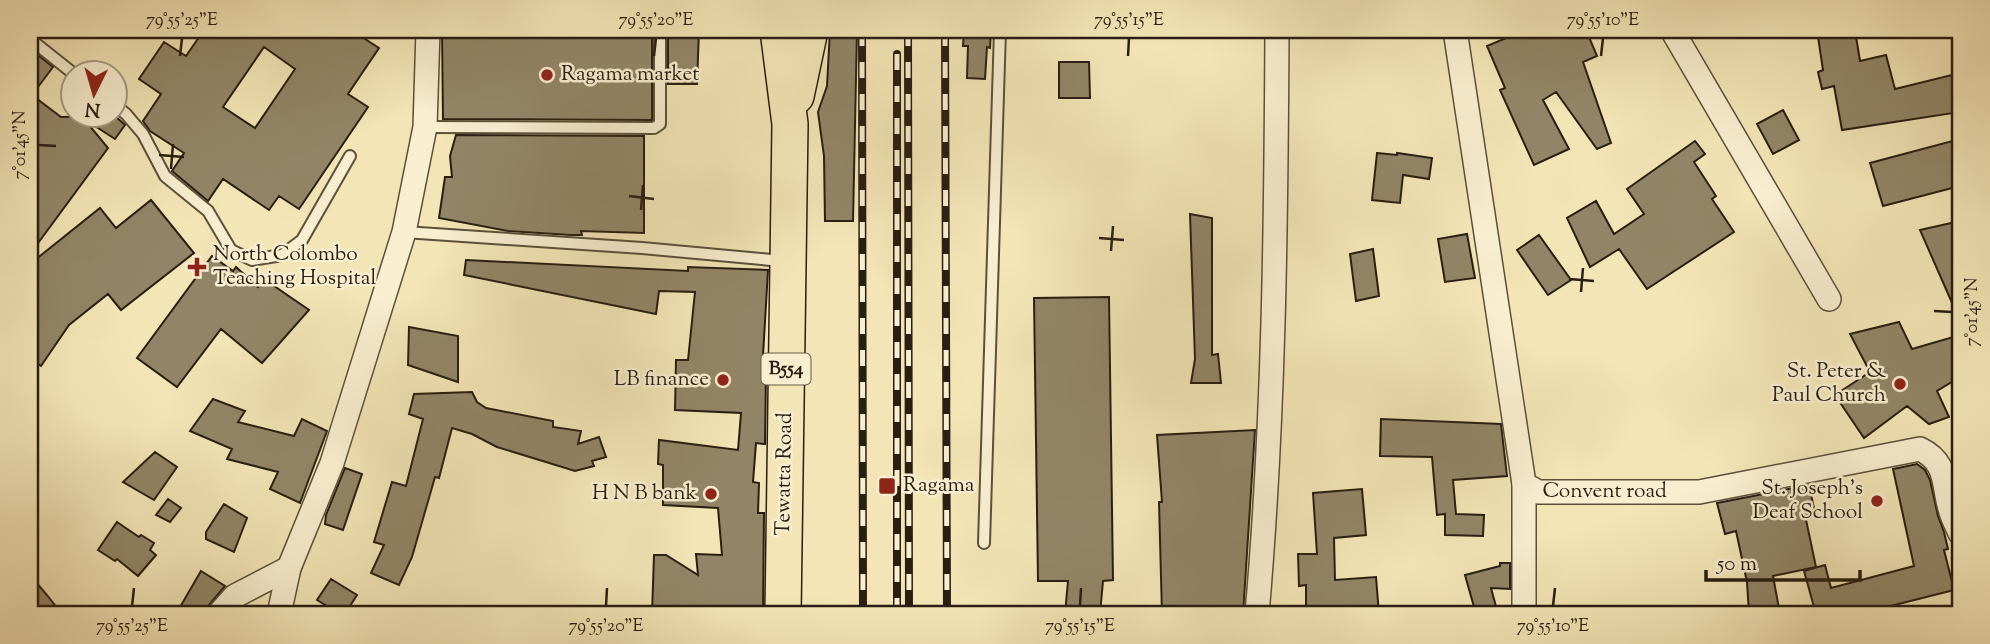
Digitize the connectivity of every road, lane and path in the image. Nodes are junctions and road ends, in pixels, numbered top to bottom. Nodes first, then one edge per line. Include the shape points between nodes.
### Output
1 (428, 30) edge
2 (660, 30) edge
3 (778, 30) edge
4 (810, 30) edge
5 (1000, 30) edge
6 (1277, 30) edge
7 (1455, 30) edge
8 (1672, 30) edge
9 (30, 39) edge
10 (60, 63) edge
11 (130, 119) edge
12 (790, 124) junction
13 (425, 127) junction
14 (350, 156) dead end
15 (404, 232) junction
16 (788, 262) junction
17 (1829, 299) dead end
18 (1524, 484) junction
19 (1960, 533) edge
20 (984, 543) dead end
21 (289, 569) junction
22 (219, 614) edge
23 (279, 614) edge
24 (783, 614) edge
25 (1257, 614) edge
26 (1524, 614) edge

1 - 13 street
2 - 13 lane via 660,124 654,128
3 - 12 main road, Tewatta Road / B554
4 - 12 main road, Tewatta Road / B554
5 - 20 lane
6 - 25 street via 1267,500
7 - 18 street, Convent road
8 - 17 street
9 - 10 lane
11 - 14 lane via 165,176 208,211 231,250 251,260 282,255 302,240
12 - 16 main road, Tewatta Road / B554
13 - 15 street
15 - 16 lane
15 - 21 street via 332,463
16 - 24 main road, Tewatta Road / B554
18 - 19 street, Convent road via 1538,492 1699,492 1920,449 1941,466
18 - 26 street
21 - 22 street via 235,596
21 - 23 street

